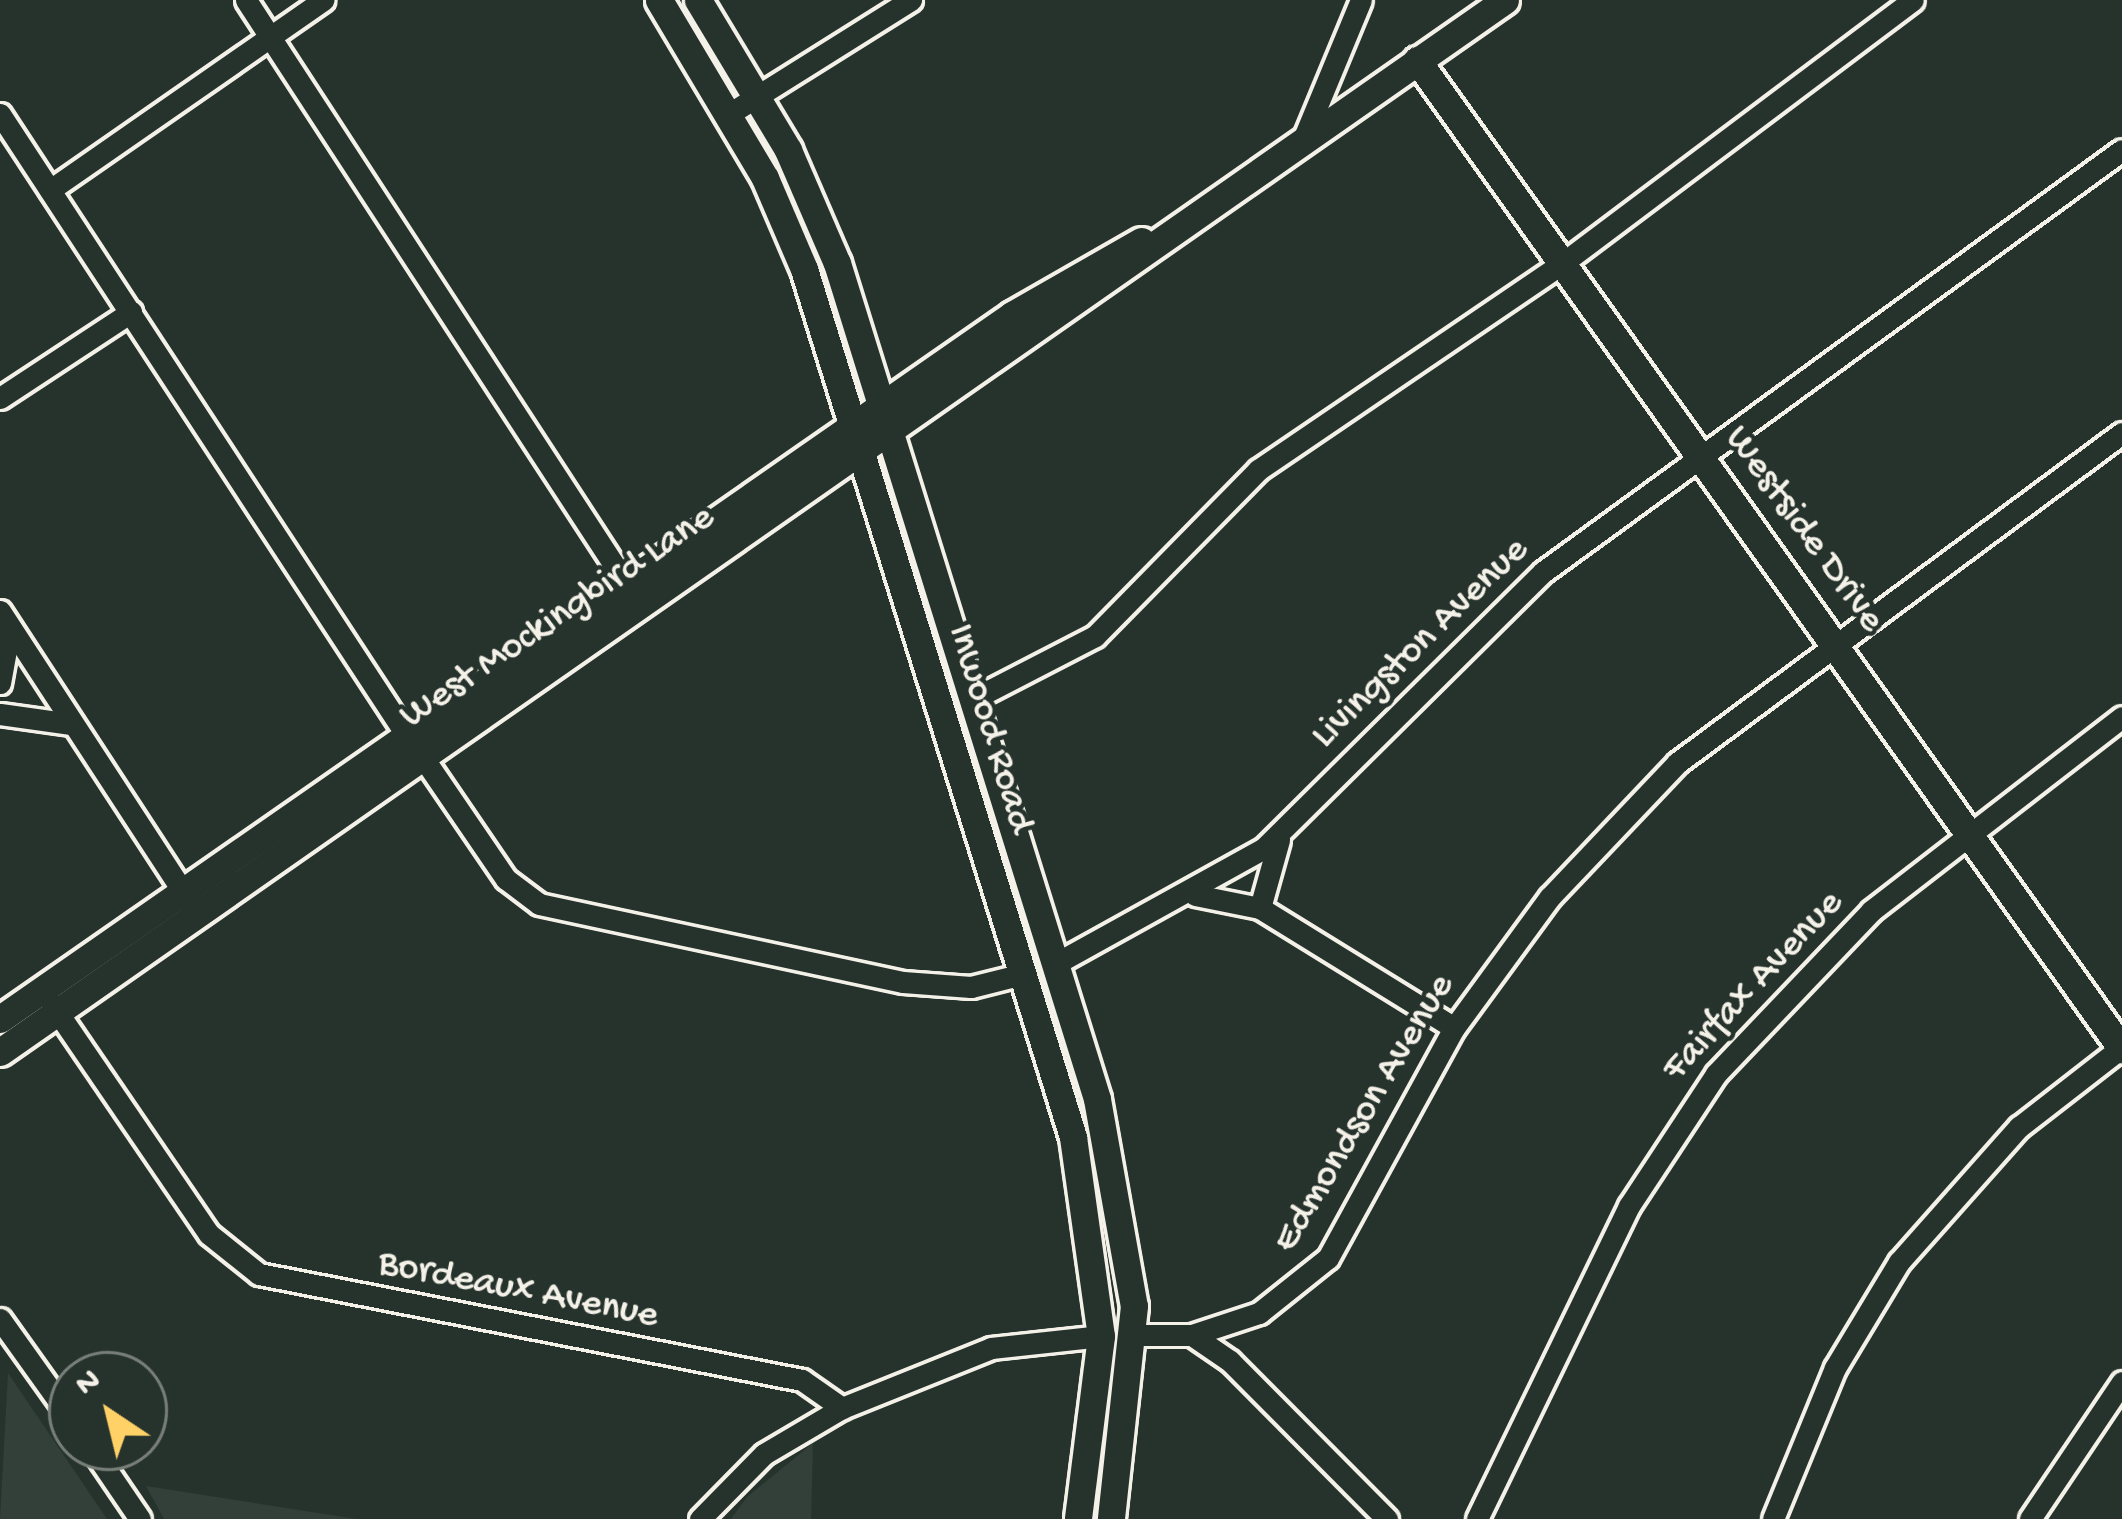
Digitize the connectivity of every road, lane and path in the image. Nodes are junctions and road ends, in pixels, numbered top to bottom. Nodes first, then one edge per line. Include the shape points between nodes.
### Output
1 (246, 0) edge
2 (323, 0) edge
3 (659, 0) edge
4 (698, 0) edge
5 (911, 0) edge
6 (1361, 0) edge
7 (1505, 0) edge
8 (1913, 0) edge
9 (270, 37) junction
10 (1417, 59) junction
11 (760, 101) junction
12 (0, 114) edge
13 (729, 114) junction
14 (1305, 135) junction
15 (2122, 150) edge
16 (50, 190) junction
17 (1151, 238) junction
18 (1564, 262) junction
19 (131, 312) junction
20 (0, 398) edge
21 (868, 414) junction
22 (2122, 433) edge
23 (889, 440) junction
24 (865, 457) junction
25 (1704, 459) junction
26 (626, 583) junction
27 (643, 609) junction
28 (5, 619) edge
29 (1834, 638) junction
30 (0, 683) edge
31 (973, 699) junction
32 (0, 714) edge
33 (2122, 717) edge
34 (71, 724) junction
35 (414, 746) junction
36 (1284, 830) junction
37 (1971, 830) junction
38 (1195, 895) junction
39 (189, 902) junction
40 (1260, 908) junction
41 (1055, 964) junction
42 (1023, 974) junction
43 (50, 1000) junction
44 (0, 1018) edge
45 (1454, 1028) junction
46 (2122, 1048) edge
47 (0, 1052) edge
48 (0, 1319) edge
49 (1100, 1322) junction
50 (1133, 1335) junction
51 (1192, 1335) junction
52 (1132, 1375) junction
53 (2122, 1382) edge
54 (48, 1386) edge
55 (842, 1408) junction
56 (107, 1471) edge
57 (140, 1519) edge
58 (700, 1519) edge
59 (1078, 1519) edge
60 (1112, 1519) edge
61 (1387, 1519) edge
62 (1477, 1519) edge
63 (1773, 1519) edge
64 (2030, 1519) edge

1 - 9 street
2 - 9 street
3 - 13 main road, Inwood Road
4 - 11 main road, Inwood Road
5 - 11 street
6 - 14 street
7 - 10 main road, West Mockingbird Lane
8 - 18 street
9 - 16 street
9 - 26 street
10 - 14 main road, West Mockingbird Lane
10 - 18 main road, Westside Drive
11 - 13 street
11 - 21 main road, Inwood Road via 819,214
12 - 16 street
13 - 21 main road, Inwood Road
14 - 17 main road, West Mockingbird Lane
15 - 25 street, Livingston Avenue
16 - 19 street
17 - 21 main road, West Mockingbird Lane via 1113,250
17 - 23 main road, West Mockingbird Lane
18 - 25 main road, Westside Drive
18 - 31 street via 1258,470 1095,636
19 - 20 street
19 - 35 street
21 - 23 main road, Inwood Road
21 - 24 main road, Inwood Road
21 - 26 main road, West Mockingbird Lane
22 - 29 street, Edmondson Avenue
23 - 24 main road, West Mockingbird Lane
23 - 31 main road, Inwood Road
24 - 27 main road, West Mockingbird Lane
24 - 42 main road, Inwood Road
25 - 29 main road, Westside Drive
25 - 36 street, Livingston Avenue via 1498,608
26 - 27 street
26 - 35 main road, West Mockingbird Lane
27 - 35 main road, West Mockingbird Lane
28 - 30 street
28 - 34 street
29 - 37 main road, Westside Drive
29 - 45 street, Edmondson Avenue via 1624,816
31 - 41 main road, Inwood Road
32 - 34 street
33 - 37 street, Fairfax Avenue
34 - 39 street
35 - 39 main road, West Mockingbird Lane
35 - 42 street via 506,879 539,904 903,982 971,987
36 - 38 street, Livingston Avenue
36 - 40 street
37 - 46 main road, Westside Drive
37 - 62 street, Fairfax Avenue via 1812,967 1687,1112 1629,1207
38 - 40 street
38 - 41 street, Livingston Avenue
39 - 43 main road, West Mockingbird Lane
40 - 45 street
41 - 42 main road
41 - 50 main road, Inwood Road via 1116,1171
42 - 49 main road, Inwood Road via 1082,1173
43 - 44 main road, West Mockingbird Lane
43 - 47 main road, West Mockingbird Lane
43 - 55 street, Bordeaux Avenue via 209,1234 260,1274 802,1380
45 - 51 street, Edmondson Avenue via 1328,1258 1259,1313
46 - 63 street via 2019,1126 1900,1262 1834,1368
48 - 54 street
49 - 50 main road
49 - 52 main road
49 - 55 street via 991,1348
49 - 59 main road, Inwood Road
50 - 51 street
50 - 52 main road, Inwood Road
51 - 61 street via 1256,1384
52 - 60 main road, Inwood Road
53 - 64 street
55 - 58 street via 764,1454
56 - 57 street

